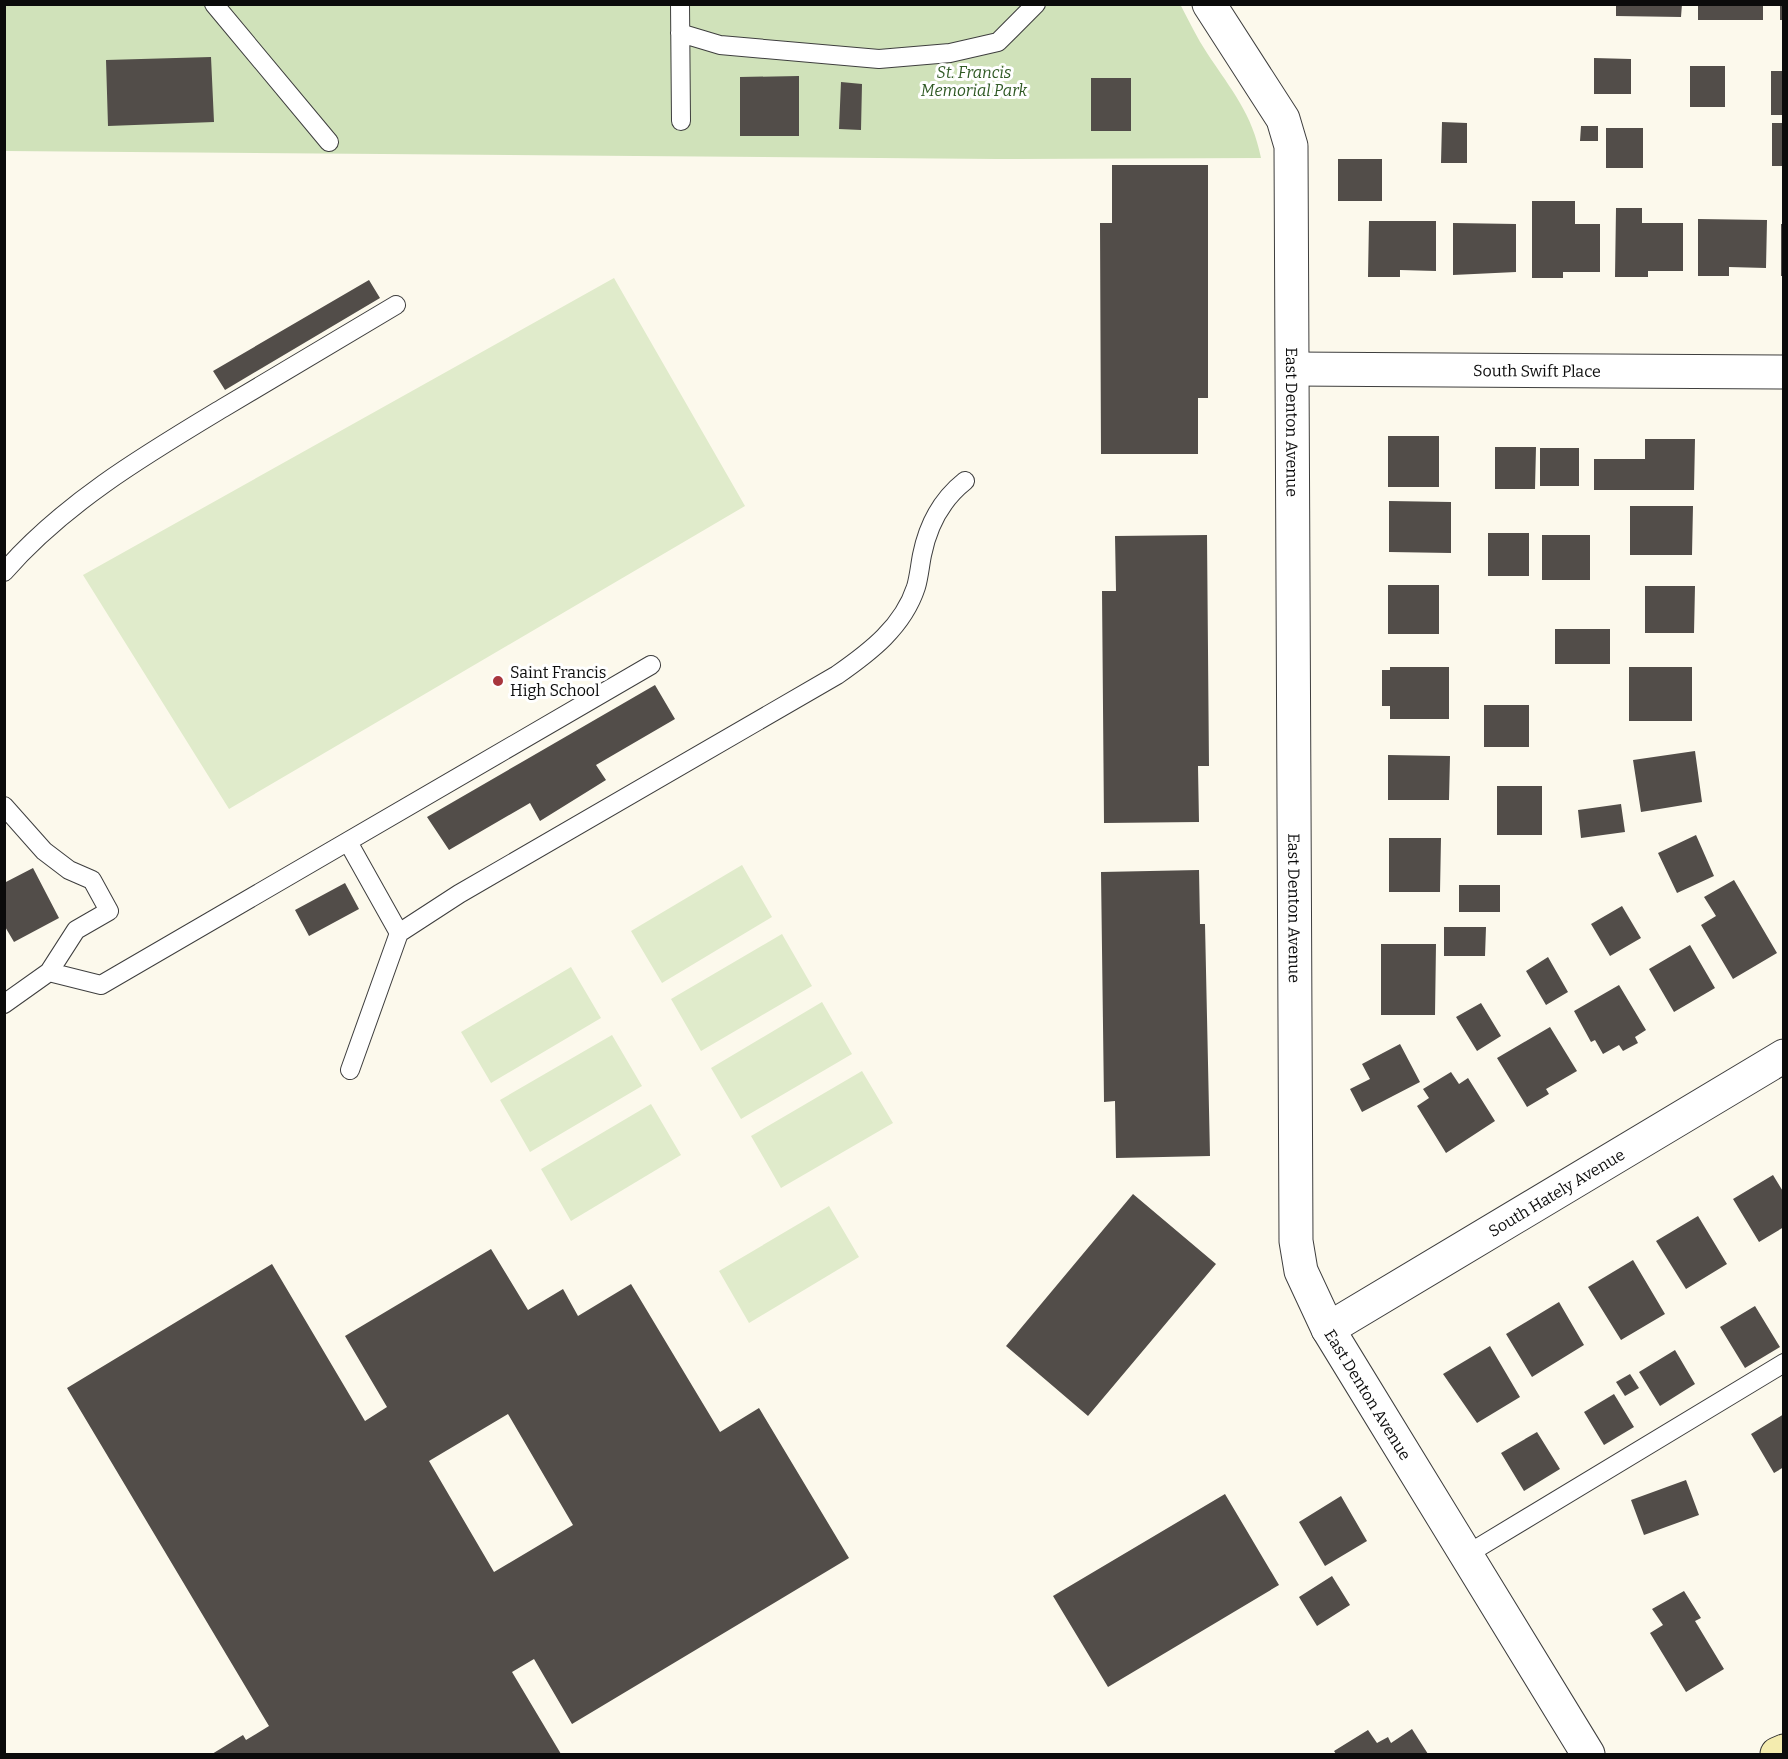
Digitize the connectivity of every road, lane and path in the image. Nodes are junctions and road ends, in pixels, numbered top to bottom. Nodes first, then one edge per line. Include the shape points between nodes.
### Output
1 (214, 4) edge
2 (680, 4) edge
3 (1036, 4) edge
4 (1209, 4) edge
5 (680, 33) junction
6 (681, 121) dead end
7 (329, 142) dead end
8 (396, 305) dead end
9 (1293, 369) junction
10 (1784, 372) edge
11 (965, 481) dead end
12 (4, 572) edge
13 (651, 665) dead end
14 (4, 806) edge
15 (348, 842) junction
16 (399, 933) junction
17 (49, 972) junction
18 (4, 1004) edge
19 (1784, 1056) edge
20 (350, 1070) dead end
21 (1328, 1329) junction
22 (1784, 1364) edge
23 (1466, 1555) junction
24 (1784, 1751) edge
25 (1588, 1755) edge
26 (1777, 1755) edge

1 - 7 lane
2 - 5 lane
3 - 5 lane via 998,42 950,53 879,59 720,45
4 - 9 street, East Denton Avenue via 1283,119 1291,146
5 - 6 lane
8 - 12 lane via 171,439 86,497 32,540
9 - 10 street, South Swift Place
9 - 21 street, East Denton Avenue via 1296,1241 1300,1271
11 - 16 lane via 951,492 930,523 916,587 899,622 875,648 837,675 459,894
13 - 15 lane
14 - 17 lane via 44,851 69,870 92,880 109,911 76,930
15 - 16 lane
15 - 17 lane via 101,985
16 - 20 lane
17 - 18 lane
19 - 21 street, South Hately Avenue
21 - 23 street, East Denton Avenue
22 - 23 lane
23 - 25 street, East Denton Avenue
24 - 26 main road

